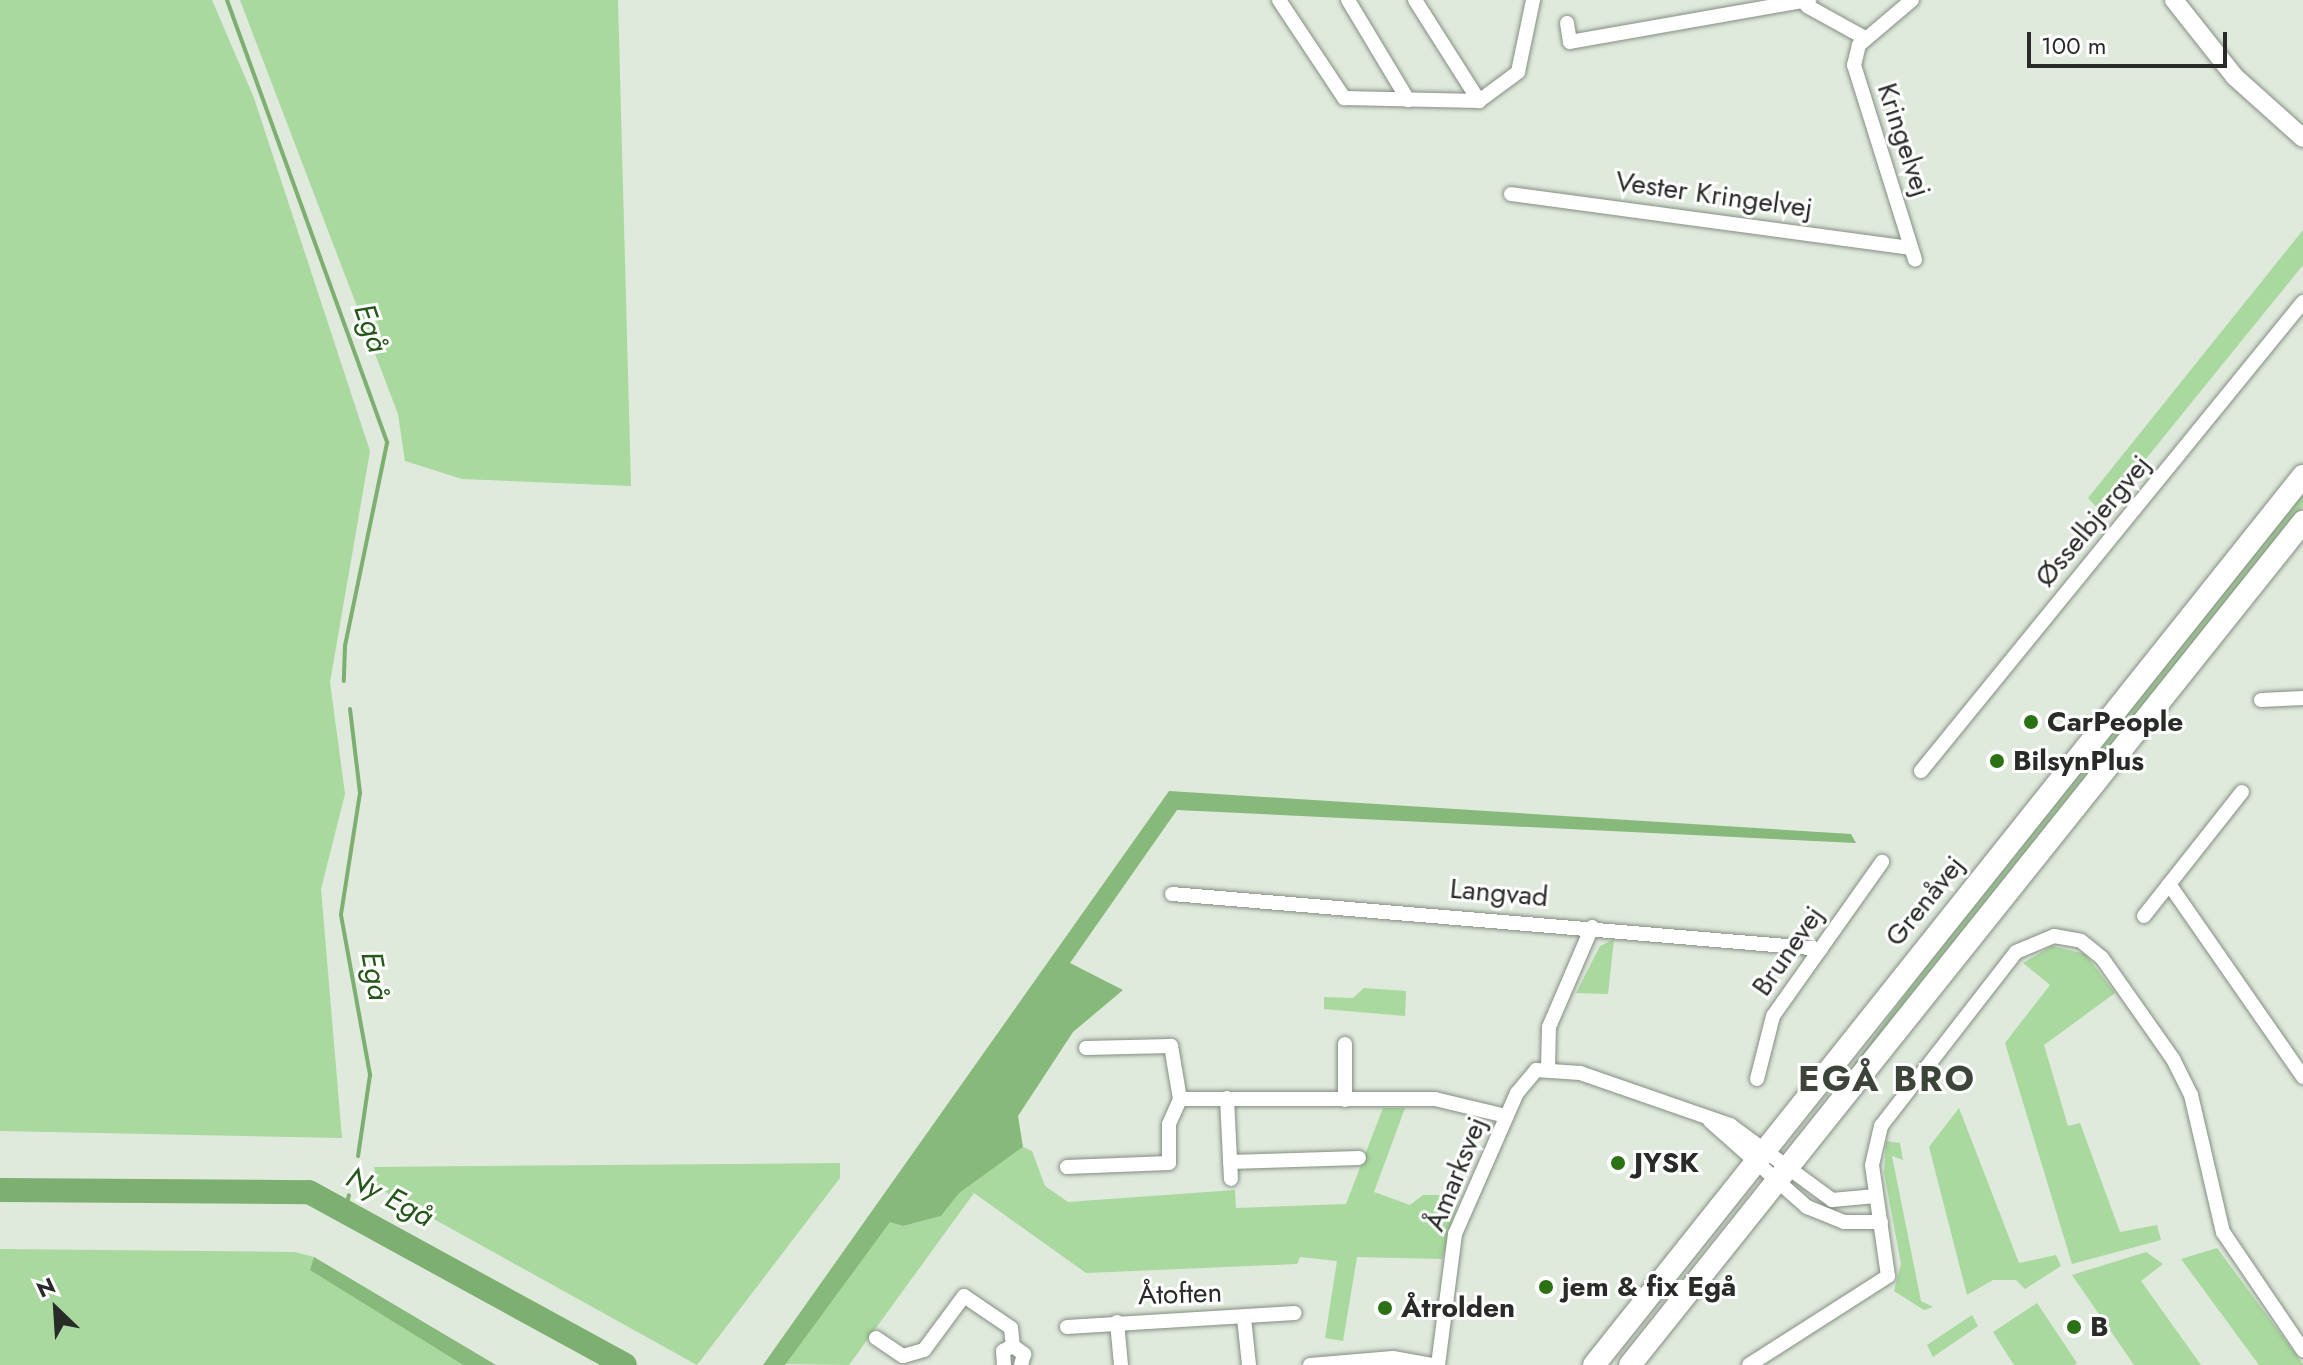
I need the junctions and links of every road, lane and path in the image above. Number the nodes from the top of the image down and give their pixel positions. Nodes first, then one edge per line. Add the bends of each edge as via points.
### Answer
1 (1279, 0) edge
2 (1348, 0) edge
3 (1415, 0) edge
4 (1533, 0) edge
5 (1912, 0) edge
6 (2174, 0) edge
7 (1808, 3) edge
8 (1567, 23) dead end
9 (1865, 38) junction
10 (1408, 100) junction
11 (1479, 101) junction
12 (2303, 138) edge
13 (1511, 194) dead end
14 (1913, 254) joint
15 (2303, 302) edge
16 (2303, 476) edge
17 (2303, 522) edge
18 (2303, 698) edge
19 (2261, 700) dead end
20 (1921, 771) dead end
21 (2242, 792) dead end
22 (1882, 862) dead end
23 (2169, 884) junction
24 (1172, 894) dead end
25 (2144, 916) dead end
26 (1592, 927) junction
27 (1821, 949) junction
28 (1345, 1044) dead end
29 (1086, 1048) dead end
30 (1548, 1068) junction
31 (2303, 1077) edge
32 (1757, 1079) dead end
33 (1227, 1098) junction
34 (1180, 1099) junction
35 (1345, 1100) junction
36 (1506, 1116) junction
37 (1760, 1156) junction
38 (1359, 1158) dead end
39 (1230, 1162) junction
40 (1067, 1167) dead end
41 (1782, 1174) junction
42 (1231, 1179) dead end
43 (1876, 1196) junction
44 (1881, 1222) junction
45 (1295, 1313) dead end
46 (1244, 1318) junction
47 (1117, 1322) junction
48 (1067, 1327) dead end
49 (876, 1338) dead end
50 (1013, 1346) junction
51 (2303, 1349) edge
52 (1004, 1365) edge
53 (1021, 1365) edge
54 (1121, 1365) edge
55 (1249, 1365) edge
56 (1310, 1365) edge
57 (1436, 1365) edge
58 (1594, 1365) edge
59 (1630, 1365) edge
60 (1749, 1365) edge

1 - 10 street via 1344,98
2 - 10 street
3 - 11 street
4 - 11 street via 1518,72
5 - 9 street
6 - 12 street via 2235,77
7 - 8 street via 1570,42
7 - 9 street
9 - 14 street, Kringelvej via 1855,55 1855,75
10 - 11 street
13 - 14 street, Vester Kringelvej
15 - 20 street, Øsselbjergvej
16 - 37 main road, Grenåvej
17 - 41 main road, Grenåvej
18 - 19 street
21 - 23 street
22 - 27 street, Brunevej
23 - 25 street
23 - 31 street
24 - 26 street, Langvad
26 - 27 street, Langvad
26 - 30 street via 1549,1027
27 - 32 street, Brunevej via 1765,1033
28 - 35 street
29 - 34 street via 1171,1046
30 - 36 street, Åmarksvej via 1527,1077
30 - 37 street via 1708,1118
33 - 34 street
33 - 35 street
33 - 39 street
34 - 40 street via 1169,1124 1169,1163
35 - 36 street via 1455,1100
36 - 57 street, Åmarksvej via 1455,1234
37 - 41 street
37 - 58 main road, Grenåvej
38 - 39 street
39 - 42 street
41 - 43 street via 1832,1200
41 - 44 street via 1823,1216
41 - 59 main road, Grenåvej
43 - 44 street
43 - 51 street via 1872,1165 1884,1120 2016,952 2054,936 2081,941 2102,958 2184,1079 2223,1232
44 - 60 street via 1890,1264 1880,1286
45 - 46 street, Åtoften
46 - 47 street, Åtoften
46 - 55 street, Åtoften
47 - 48 street, Åtoften
47 - 54 street, Åtoften
49 - 50 street via 903,1356 924,1350 964,1296 1011,1328
50 - 52 street via 1003,1351
50 - 53 street via 1024,1354
56 - 57 street via 1393,1358

